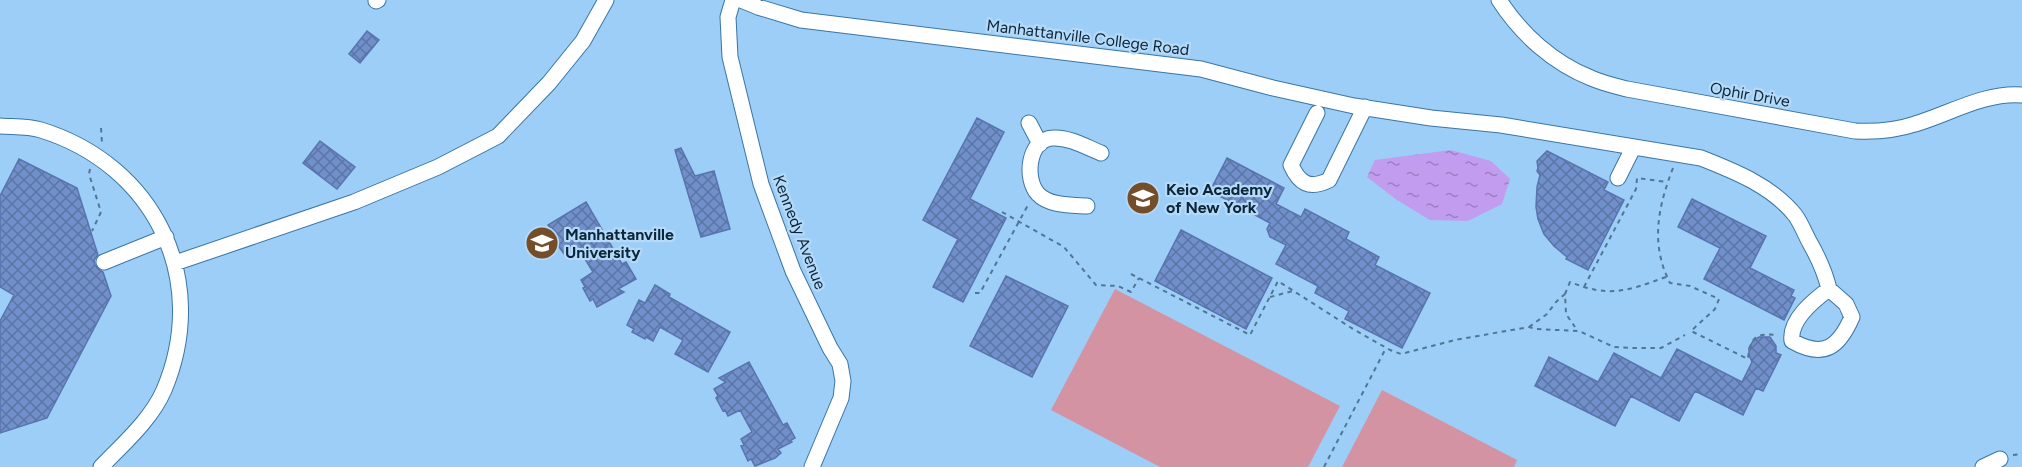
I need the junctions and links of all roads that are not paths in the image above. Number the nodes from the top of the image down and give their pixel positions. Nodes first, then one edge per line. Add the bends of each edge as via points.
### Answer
1 (606, 0) edge
2 (734, 0) edge
3 (741, 0) edge
4 (1499, 0) edge
5 (2022, 95) edge
6 (1365, 107) junction
7 (1317, 113) dead end
8 (1029, 123) dead end
9 (0, 126) edge
10 (1040, 144) junction
11 (1633, 148) junction
12 (1101, 153) dead end
13 (1618, 178) dead end
14 (1087, 206) dead end
15 (166, 237) junction
16 (104, 262) dead end
17 (175, 262) junction
18 (1829, 290) junction
19 (129, 438) junction
20 (2000, 459) dead end
21 (101, 467) edge
22 (114, 467) edge
23 (812, 467) edge
24 (1983, 467) edge

1 - 17 street via 576,50 498,136 438,167 354,202
2 - 23 street, Kennedy Avenue via 728,17 730,57 761,184 793,270 842,372 841,398
3 - 6 street, Manhattanville College Road via 801,20 1201,69
4 - 5 street, Ophir Drive via 1532,40 1559,61 1591,78 1627,89 1855,131 1883,132 1985,99
6 - 7 street via 1329,180 1308,185 1296,176 1291,165
6 - 11 street, Manhattanville College Road
8 - 10 street
9 - 15 street via 38,129 95,154 130,183
10 - 12 street via 1050,137 1063,138
10 - 14 street via 1033,152 1030,175 1036,191 1049,201
11 - 13 street
11 - 18 street, Manhattanville College Road via 1701,158 1769,191 1796,216 1825,271
15 - 16 street
15 - 17 street
17 - 19 street via 181,304 178,340 164,390
18 - 18 street via 1813,301 1796,324 1792,341 1806,349 1834,345 1852,317 1846,304
19 - 21 street
19 - 22 street
20 - 24 street

